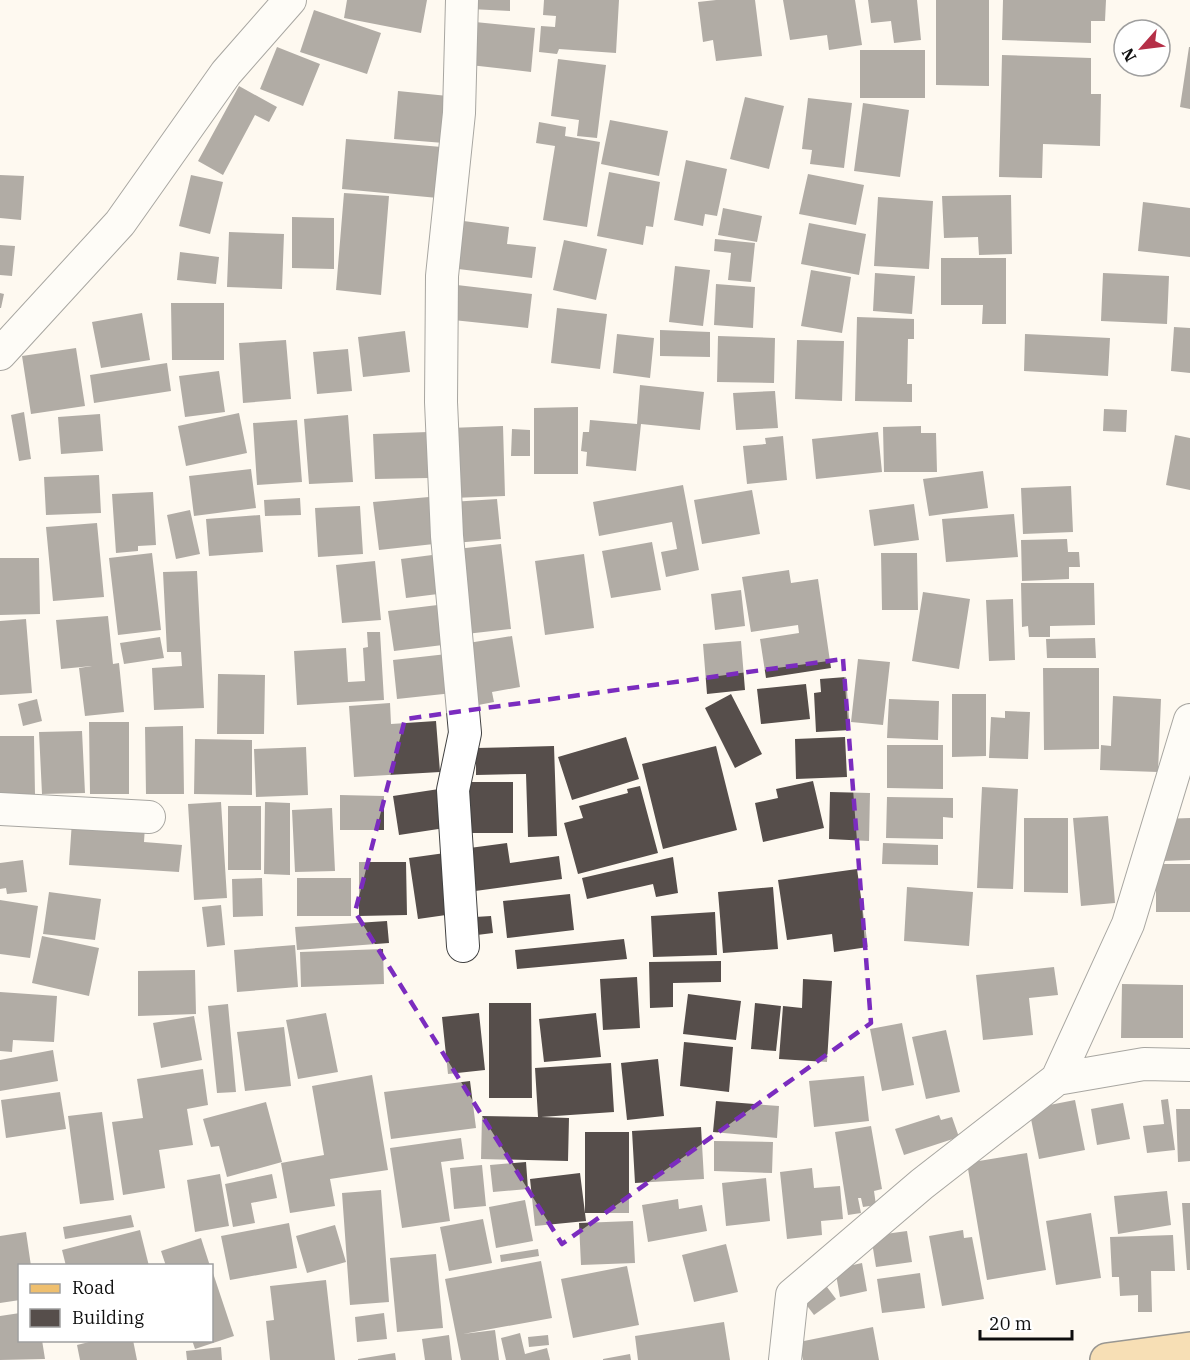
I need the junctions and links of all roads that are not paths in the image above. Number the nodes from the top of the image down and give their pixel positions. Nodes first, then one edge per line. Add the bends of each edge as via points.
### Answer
1 (290, 0) edge
2 (462, 0) edge
3 (0, 354) edge
4 (1190, 720) edge
5 (0, 809) edge
6 (149, 817) dead end
7 (463, 946) dead end
8 (1190, 1065) edge
9 (1057, 1079) junction
10 (1190, 1349) edge
11 (785, 1360) edge
12 (1107, 1360) edge

1 - 3 street via 226,73 120,223
2 - 7 street via 459,113 442,276 441,402 447,536 465,733 453,790
4 - 9 street via 1128,924
5 - 6 street
8 - 9 street via 1144,1064
9 - 11 street via 922,1184 792,1295
10 - 12 main road

